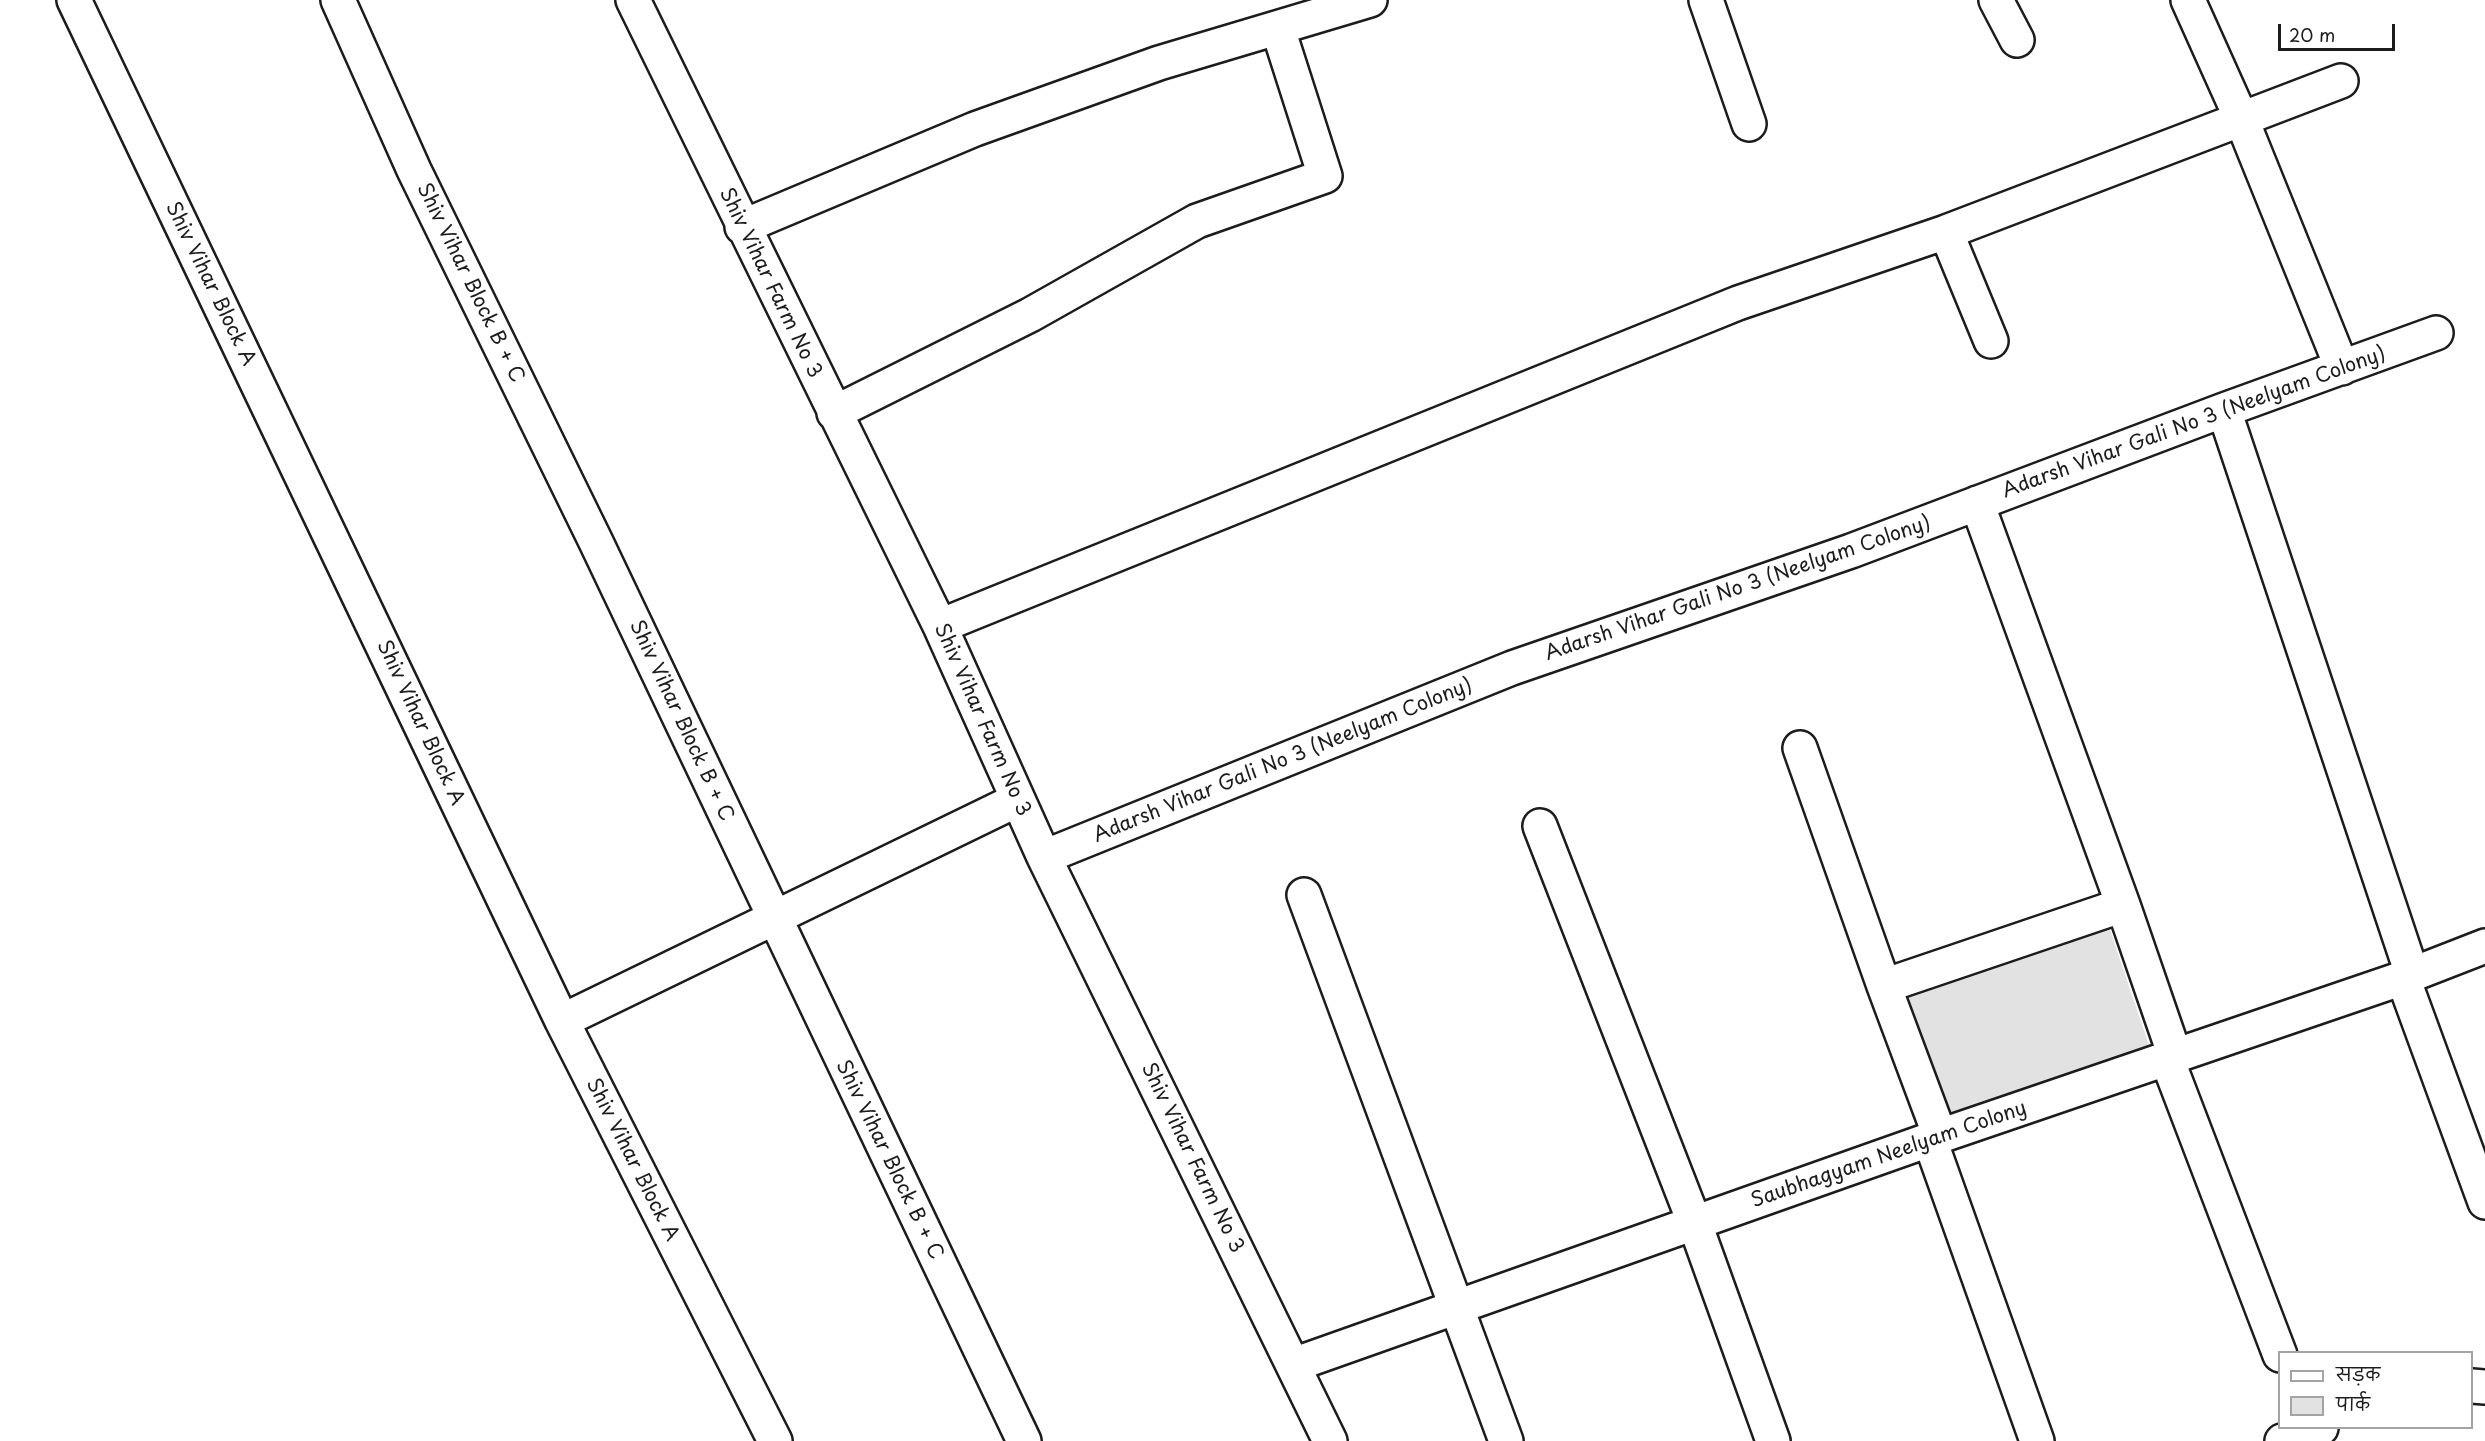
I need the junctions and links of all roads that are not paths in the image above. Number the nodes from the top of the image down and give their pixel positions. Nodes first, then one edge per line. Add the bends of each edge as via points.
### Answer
1 (74, 0) edge
2 (338, 0) edge
3 (1371, 0) edge
4 (1706, 0) edge
5 (1996, 0) edge
6 (2188, 0) edge
7 (635, 1) edge
8 (1278, 29) junction
9 (2017, 40) dead end
10 (2341, 81) dead end
11 (2241, 118) junction
12 (1749, 124) dead end
13 (742, 227) junction
14 (1946, 232) junction
15 (2436, 333) dead end
16 (1990, 341) dead end
17 (2342, 368) junction
18 (2224, 410) junction
19 (834, 413) junction
20 (1977, 503) junction
21 (940, 626) junction
22 (1800, 748) dead end
23 (1017, 800) junction
24 (1540, 826) dead end
25 (1044, 858) junction
26 (1304, 895) dead end
27 (2124, 905) junction
28 (775, 920) junction
29 (2485, 946) edge
30 (2408, 976) junction
31 (1884, 986) junction
32 (562, 1021) junction
33 (2171, 1058) junction
34 (1935, 1138) junction
35 (2485, 1202) edge
36 (1695, 1224) junction
37 (1456, 1307) junction
38 (2279, 1351) edge
39 (1293, 1365) junction
40 (775, 1441) edge
41 (1024, 1441) edge
42 (1330, 1441) edge
43 (1506, 1441) edge
44 (1773, 1441) edge
45 (2037, 1441) edge

1 - 32 street, Shiv Vihar Block A
2 - 28 street, Shiv Vihar Block B + C via 414,170
3 - 8 street
4 - 12 street
5 - 9 street
6 - 11 street
7 - 13 street, Shiv Vihar Farm No 3
8 - 13 street via 1159,63 975,129
8 - 19 street via 1325,176 1197,221 1030,315
10 - 11 street
11 - 14 street
11 - 17 street
13 - 19 street, Shiv Vihar Farm No 3
14 - 16 street
14 - 21 street via 1738,303
15 - 17 street, Adarsh Vihar Gali No 3 (Neelyam Colony)
17 - 18 street, Adarsh Vihar Gali No 3 (Neelyam Colony)
18 - 20 street, Adarsh Vihar Gali No 3 (Neelyam Colony)
18 - 30 street
19 - 21 street, Shiv Vihar Farm No 3
20 - 25 street, Adarsh Vihar Gali No 3 (Neelyam Colony) via 1851,551 1512,668
20 - 27 street
21 - 23 street, Shiv Vihar Farm No 3
22 - 31 street
23 - 25 street, Shiv Vihar Farm No 3
23 - 28 street
24 - 36 street
25 - 39 street, Shiv Vihar Farm No 3
26 - 37 street
27 - 31 street
27 - 33 street
28 - 32 street
28 - 41 street, Shiv Vihar Block B + C
29 - 30 street, Saubhagyam Neelyam Colony
30 - 33 street, Saubhagyam Neelyam Colony
30 - 35 street
31 - 34 street
32 - 40 street, Shiv Vihar Block A
33 - 34 street, Saubhagyam Neelyam Colony
33 - 38 street
34 - 36 street, Saubhagyam Neelyam Colony
34 - 45 street
36 - 37 street, Saubhagyam Neelyam Colony
36 - 44 street
37 - 39 street, Saubhagyam Neelyam Colony
37 - 43 street
39 - 42 street, Shiv Vihar Farm No 3

